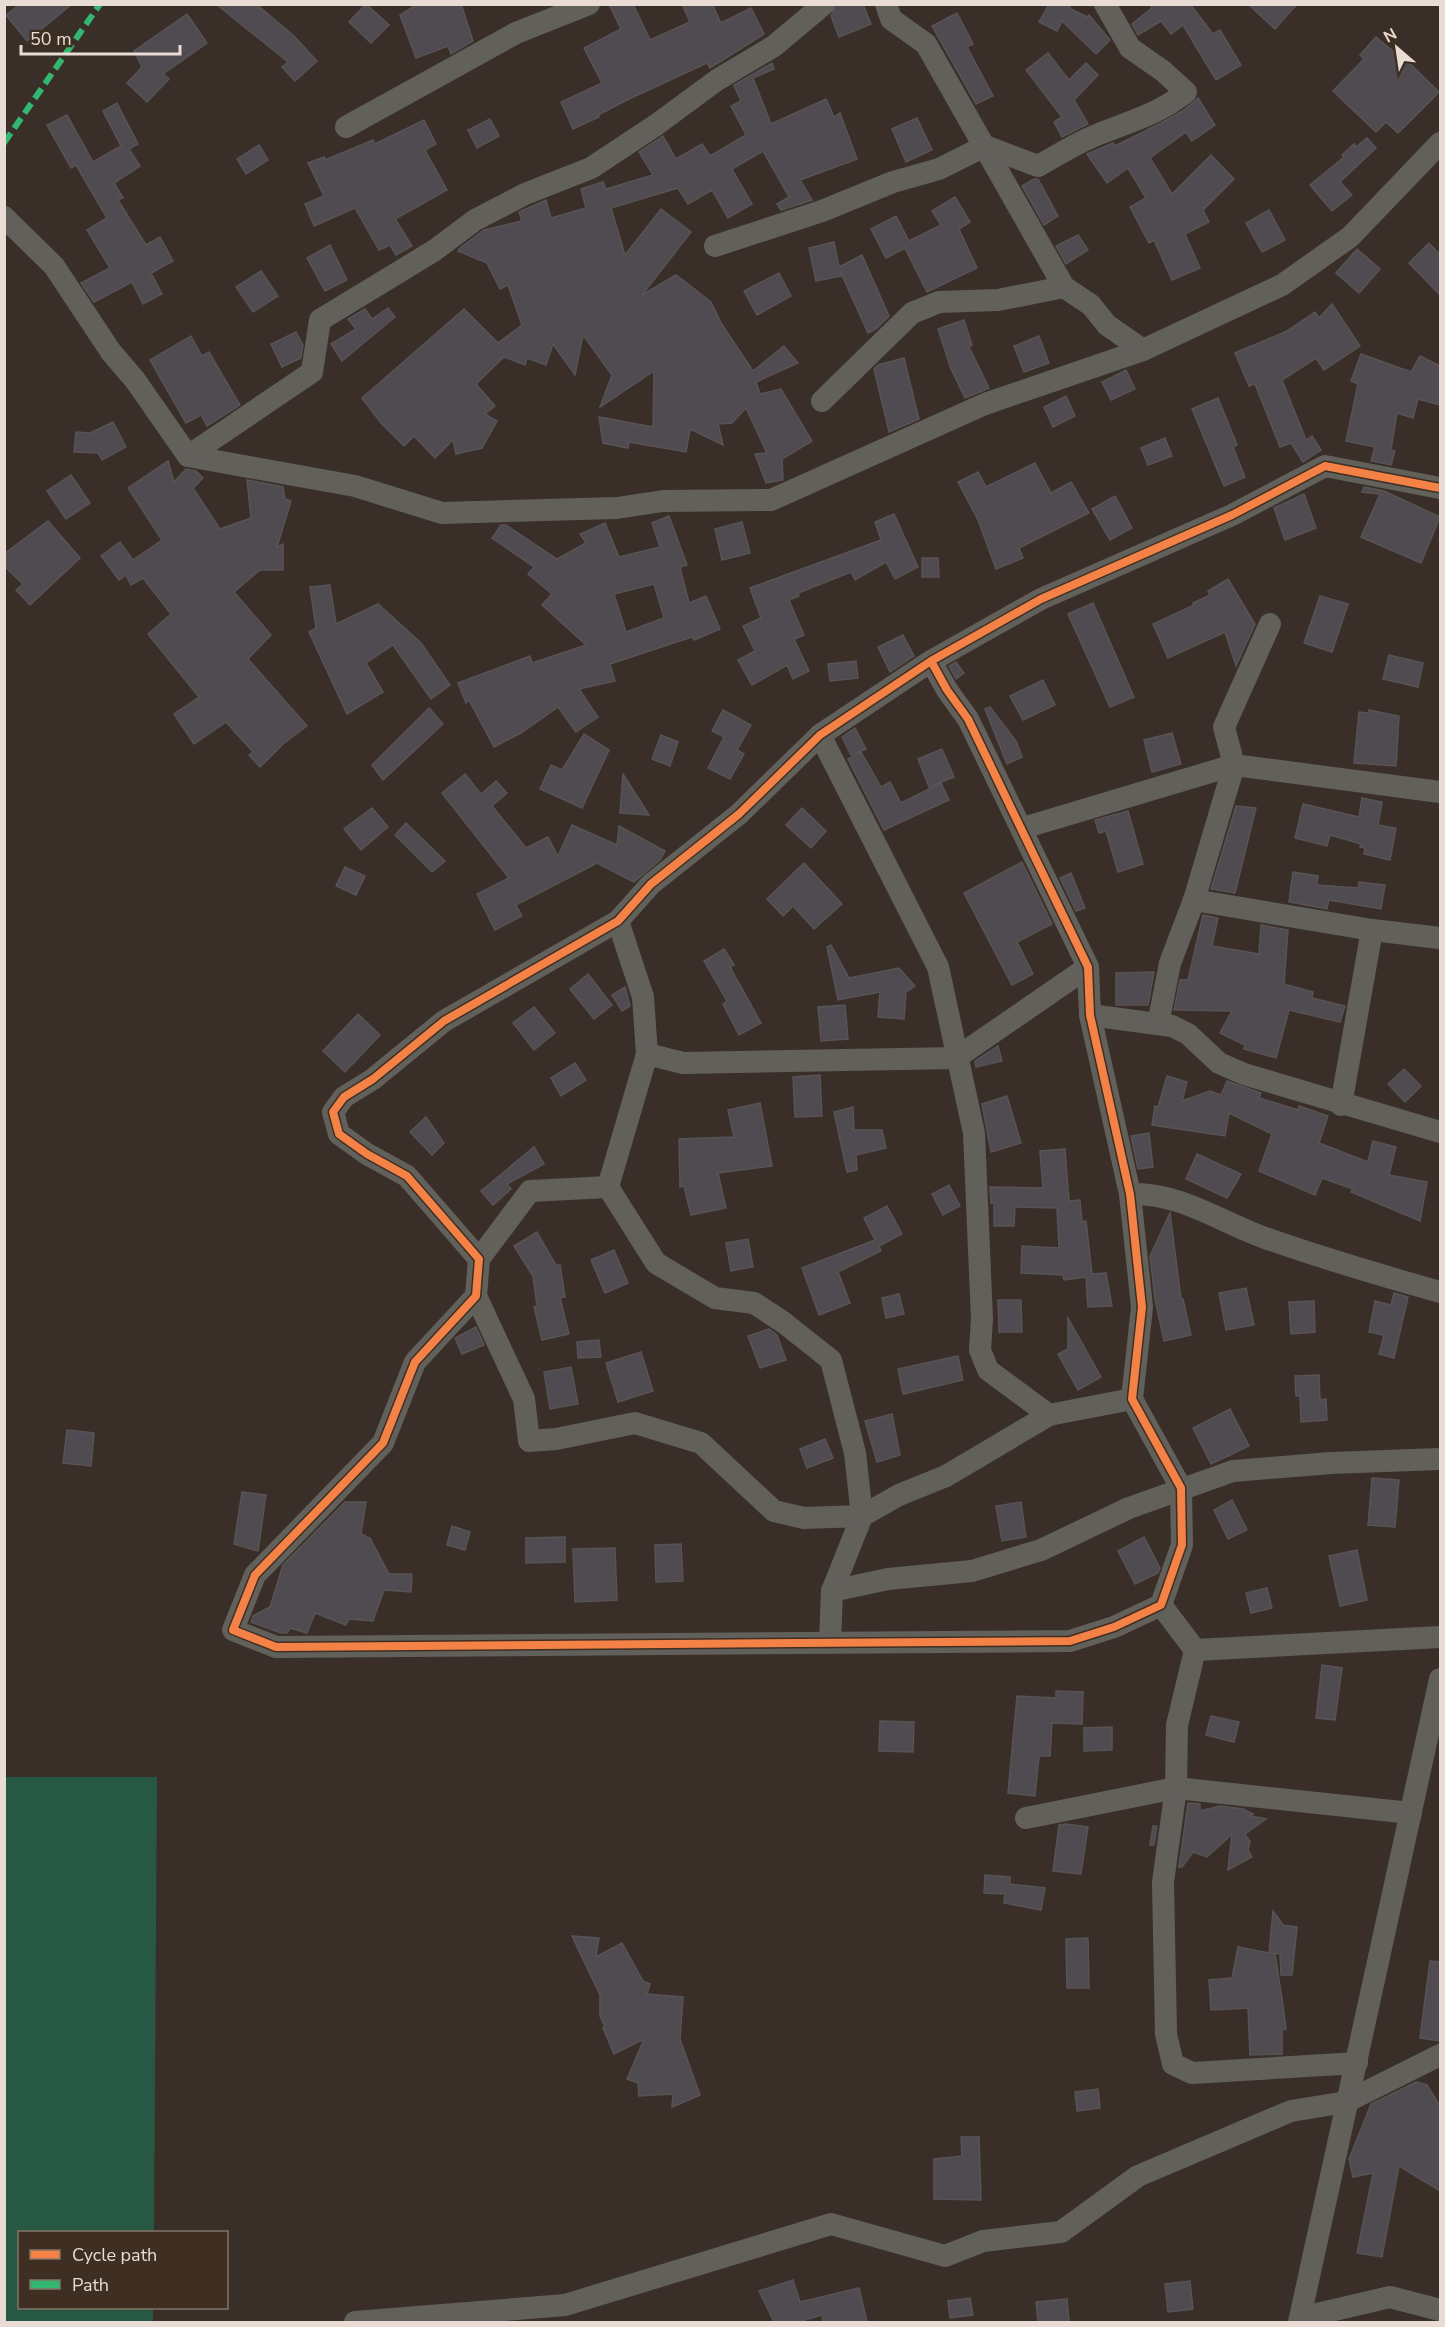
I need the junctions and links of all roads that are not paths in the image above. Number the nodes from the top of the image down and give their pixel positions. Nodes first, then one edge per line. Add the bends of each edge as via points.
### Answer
1 (589, 4) edge
2 (824, 4) edge
3 (886, 4) edge
4 (1106, 4) edge
5 (346, 127) dead end
6 (1440, 143) edge
7 (985, 146) junction
8 (4, 217) edge
9 (715, 246) dead end
10 (1064, 287) junction
11 (1143, 350) junction
12 (822, 401) dead end
13 (188, 456) junction
14 (1440, 488) edge
15 (1270, 624) dead end
16 (931, 661) junction
17 (820, 735) junction
18 (1234, 765) junction
19 (1440, 792) edge
20 (1023, 828) junction
21 (1194, 900) junction
22 (618, 921) junction
23 (1372, 930) junction
24 (1440, 938) edge
25 (1089, 967) junction
26 (1090, 1015) junction
27 (1158, 1024) junction
28 (647, 1054) junction
29 (956, 1058) junction
30 (1341, 1105) junction
31 (1440, 1132) edge
32 (608, 1187) junction
33 (1130, 1194) junction
34 (479, 1259) junction
35 (1440, 1292) edge
36 (476, 1296) junction
37 (1132, 1400) junction
38 (1049, 1415) junction
39 (1440, 1459) edge
40 (1181, 1488) junction
41 (862, 1516) junction
42 (832, 1591) junction
43 (1161, 1605) junction
44 (1440, 1637) edge
45 (830, 1642) junction
46 (1195, 1650) junction
47 (1440, 1679) edge
48 (1176, 1788) junction
49 (1411, 1812) junction
50 (1026, 1818) dead end
51 (1440, 2055) edge
52 (1357, 2063) junction
53 (1346, 2102) junction
54 (1440, 2310) edge
55 (1300, 2320) edge
56 (355, 2322) edge

1 - 5 street via 516,33
2 - 13 street via 774,46 717,80 591,168 475,220 435,250 320,320 312,372
3 - 7 street via 891,19 926,44
4 - 7 street via 1130,48 1186,92 1167,107 1098,134 1038,166
6 - 11 street via 1350,237 1282,285
7 - 9 street via 939,169
7 - 10 street
8 - 13 street via 54,267
10 - 11 street
10 - 12 street via 998,300 939,302 912,313
11 - 13 street via 985,404 771,500 663,501 617,508 442,513 355,486
14 - 16 street via 1325,466 1232,515 1041,599
15 - 18 street via 1224,727
16 - 17 street
16 - 20 street via 968,719
17 - 22 street via 739,814 651,884
17 - 29 street via 938,967
18 - 19 street
18 - 20 street
18 - 21 street
20 - 25 street
21 - 23 street
21 - 27 street via 1170,963
22 - 28 street via 643,997
22 - 34 street via 444,1021 373,1079 344,1097 333,1112 339,1134 407,1176
23 - 24 street
23 - 30 street
25 - 26 street
25 - 29 street
26 - 27 street
26 - 33 street
27 - 30 street via 1188,1034 1219,1063
28 - 29 street via 683,1063
28 - 32 street
29 - 38 street via 974,1133 980,1350 988,1370
30 - 31 street
32 - 34 street via 530,1191
32 - 41 street via 656,1263 715,1298 754,1304 831,1359 855,1453
33 - 35 street via 1171,1197 1266,1238
33 - 37 street via 1142,1307
34 - 36 street
36 - 41 street via 524,1399 529,1441 635,1423 700,1443 774,1511 804,1518
36 - 45 street via 415,1362 383,1443 255,1575 233,1630 276,1647
37 - 38 street
37 - 40 street
38 - 41 street via 946,1476 899,1495
39 - 40 street via 1331,1462 1233,1471
40 - 42 street via 1041,1550 972,1571 888,1579
40 - 43 street via 1182,1545
41 - 42 street
42 - 45 street
43 - 45 street via 1114,1627 1070,1641
43 - 46 street
44 - 46 street
46 - 48 street via 1177,1725
47 - 49 street
48 - 49 street
48 - 50 street
48 - 52 street via 1163,1882 1166,2034 1173,2064 1192,2073
49 - 52 street
51 - 53 street
52 - 53 street
53 - 55 street
53 - 56 street via 1292,2111 1138,2176 1061,2232 983,2241 945,2256 831,2224 565,2305
54 - 55 street via 1390,2297

